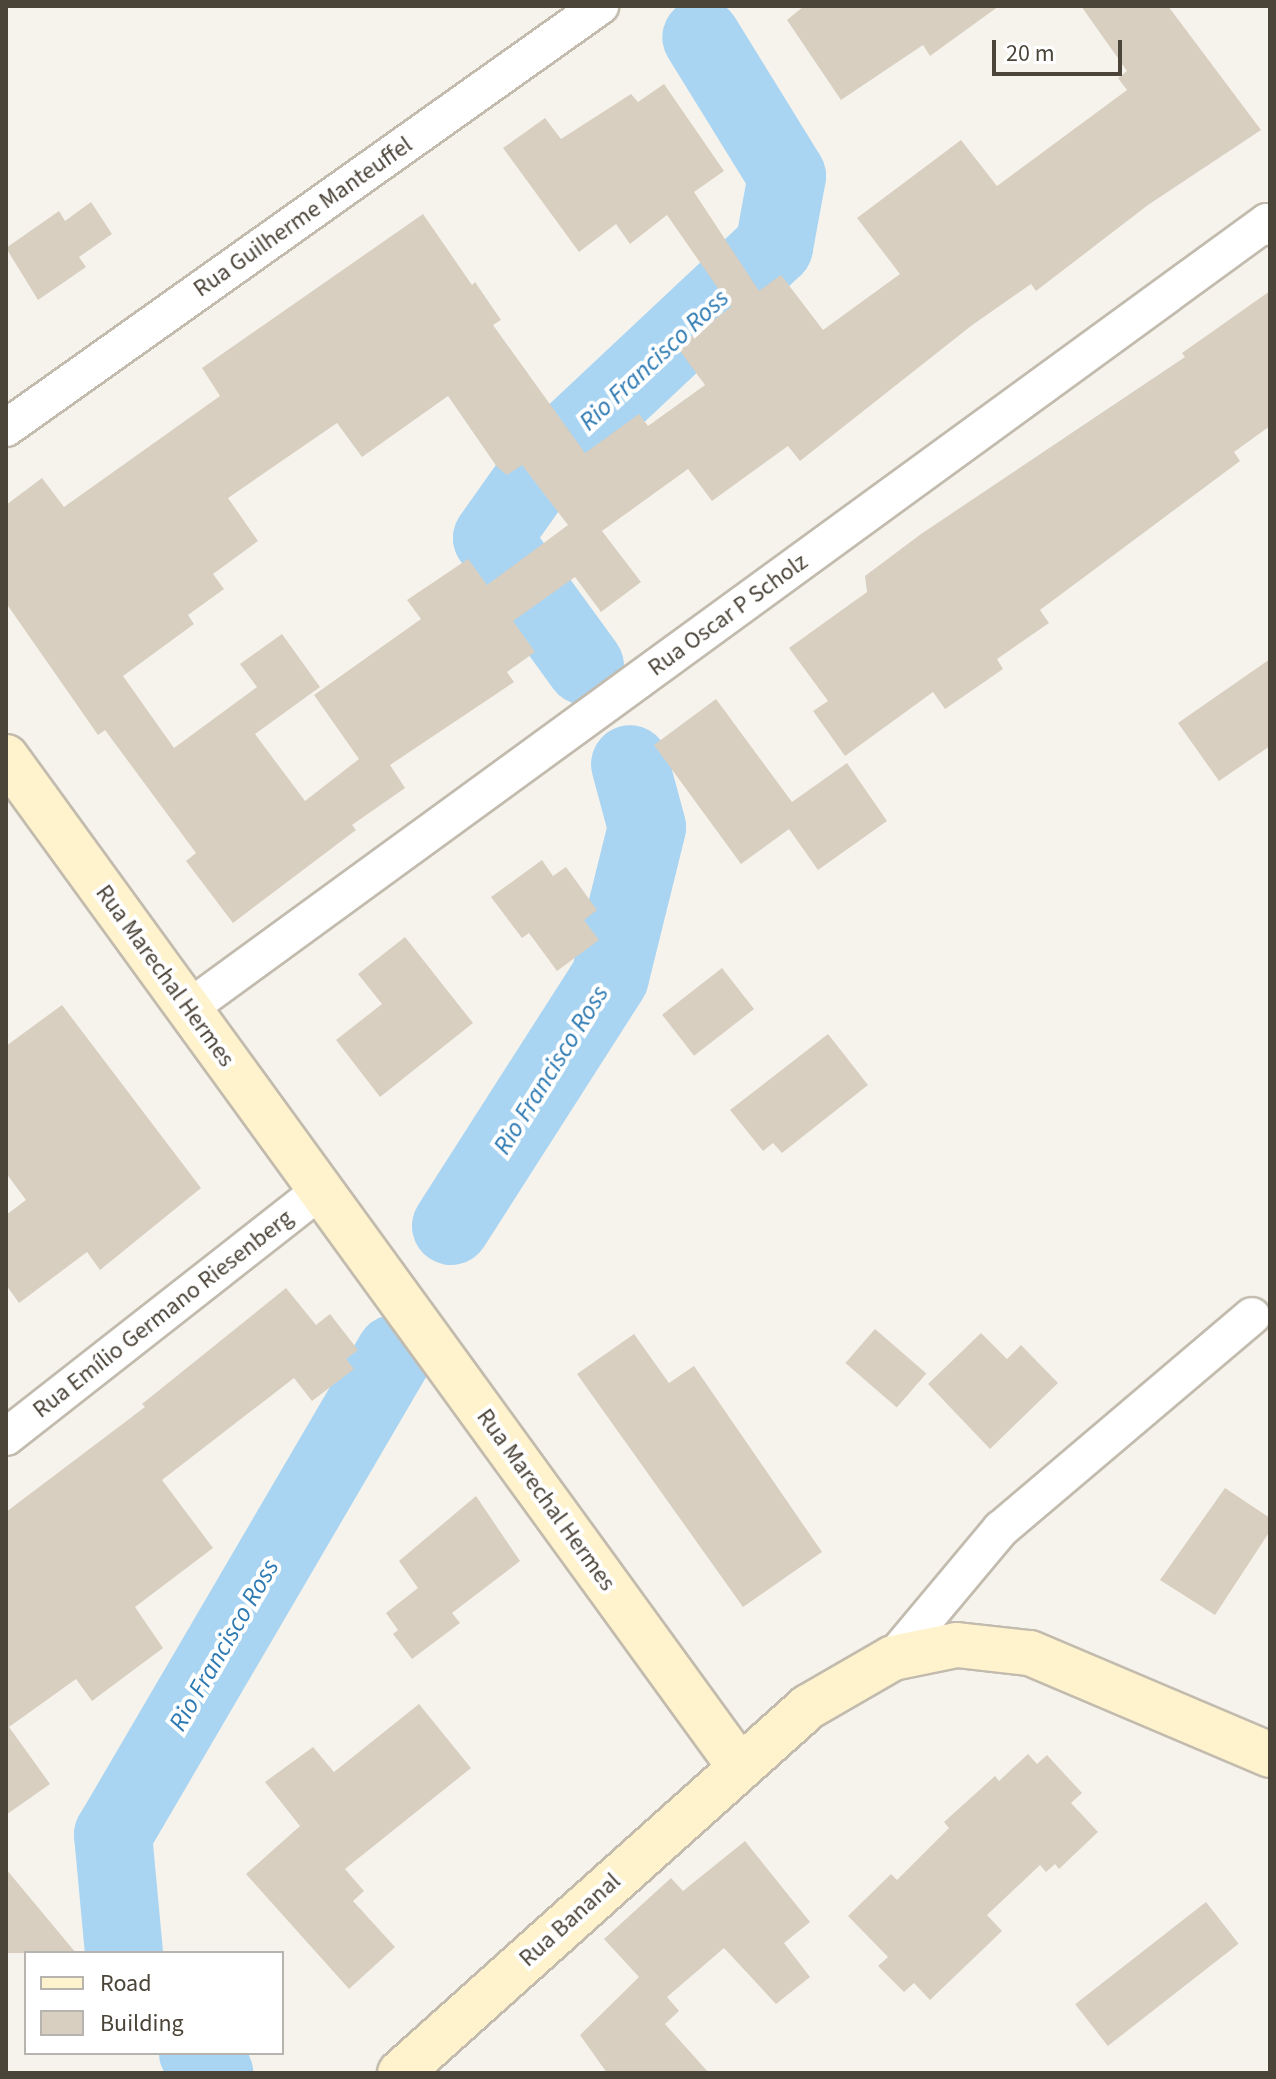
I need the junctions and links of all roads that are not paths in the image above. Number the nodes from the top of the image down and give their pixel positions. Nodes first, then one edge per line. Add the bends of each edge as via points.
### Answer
1 (600, 6) edge
2 (1268, 225) edge
3 (6, 428) edge
4 (6, 757) edge
5 (189, 1008) junction
6 (321, 1190) junction
7 (1252, 1316) dead end
8 (6, 1437) edge
9 (893, 1658) junction
10 (1270, 1755) edge
11 (739, 1766) junction
12 (400, 2073) edge

1 - 3 street, Rua Guilherme Manteuffel
2 - 5 street, Rua Oscar P Scholz
4 - 5 street, Rua Marechal Hermes
5 - 6 street, Rua Marechal Hermes
6 - 8 street, Rua Emílio Germano Riesenberg
6 - 11 street, Rua Marechal Hermes
7 - 9 street via 1001,1529
9 - 10 street via 957,1645 1030,1653
9 - 11 street via 808,1707
11 - 12 street, Rua Bananal

